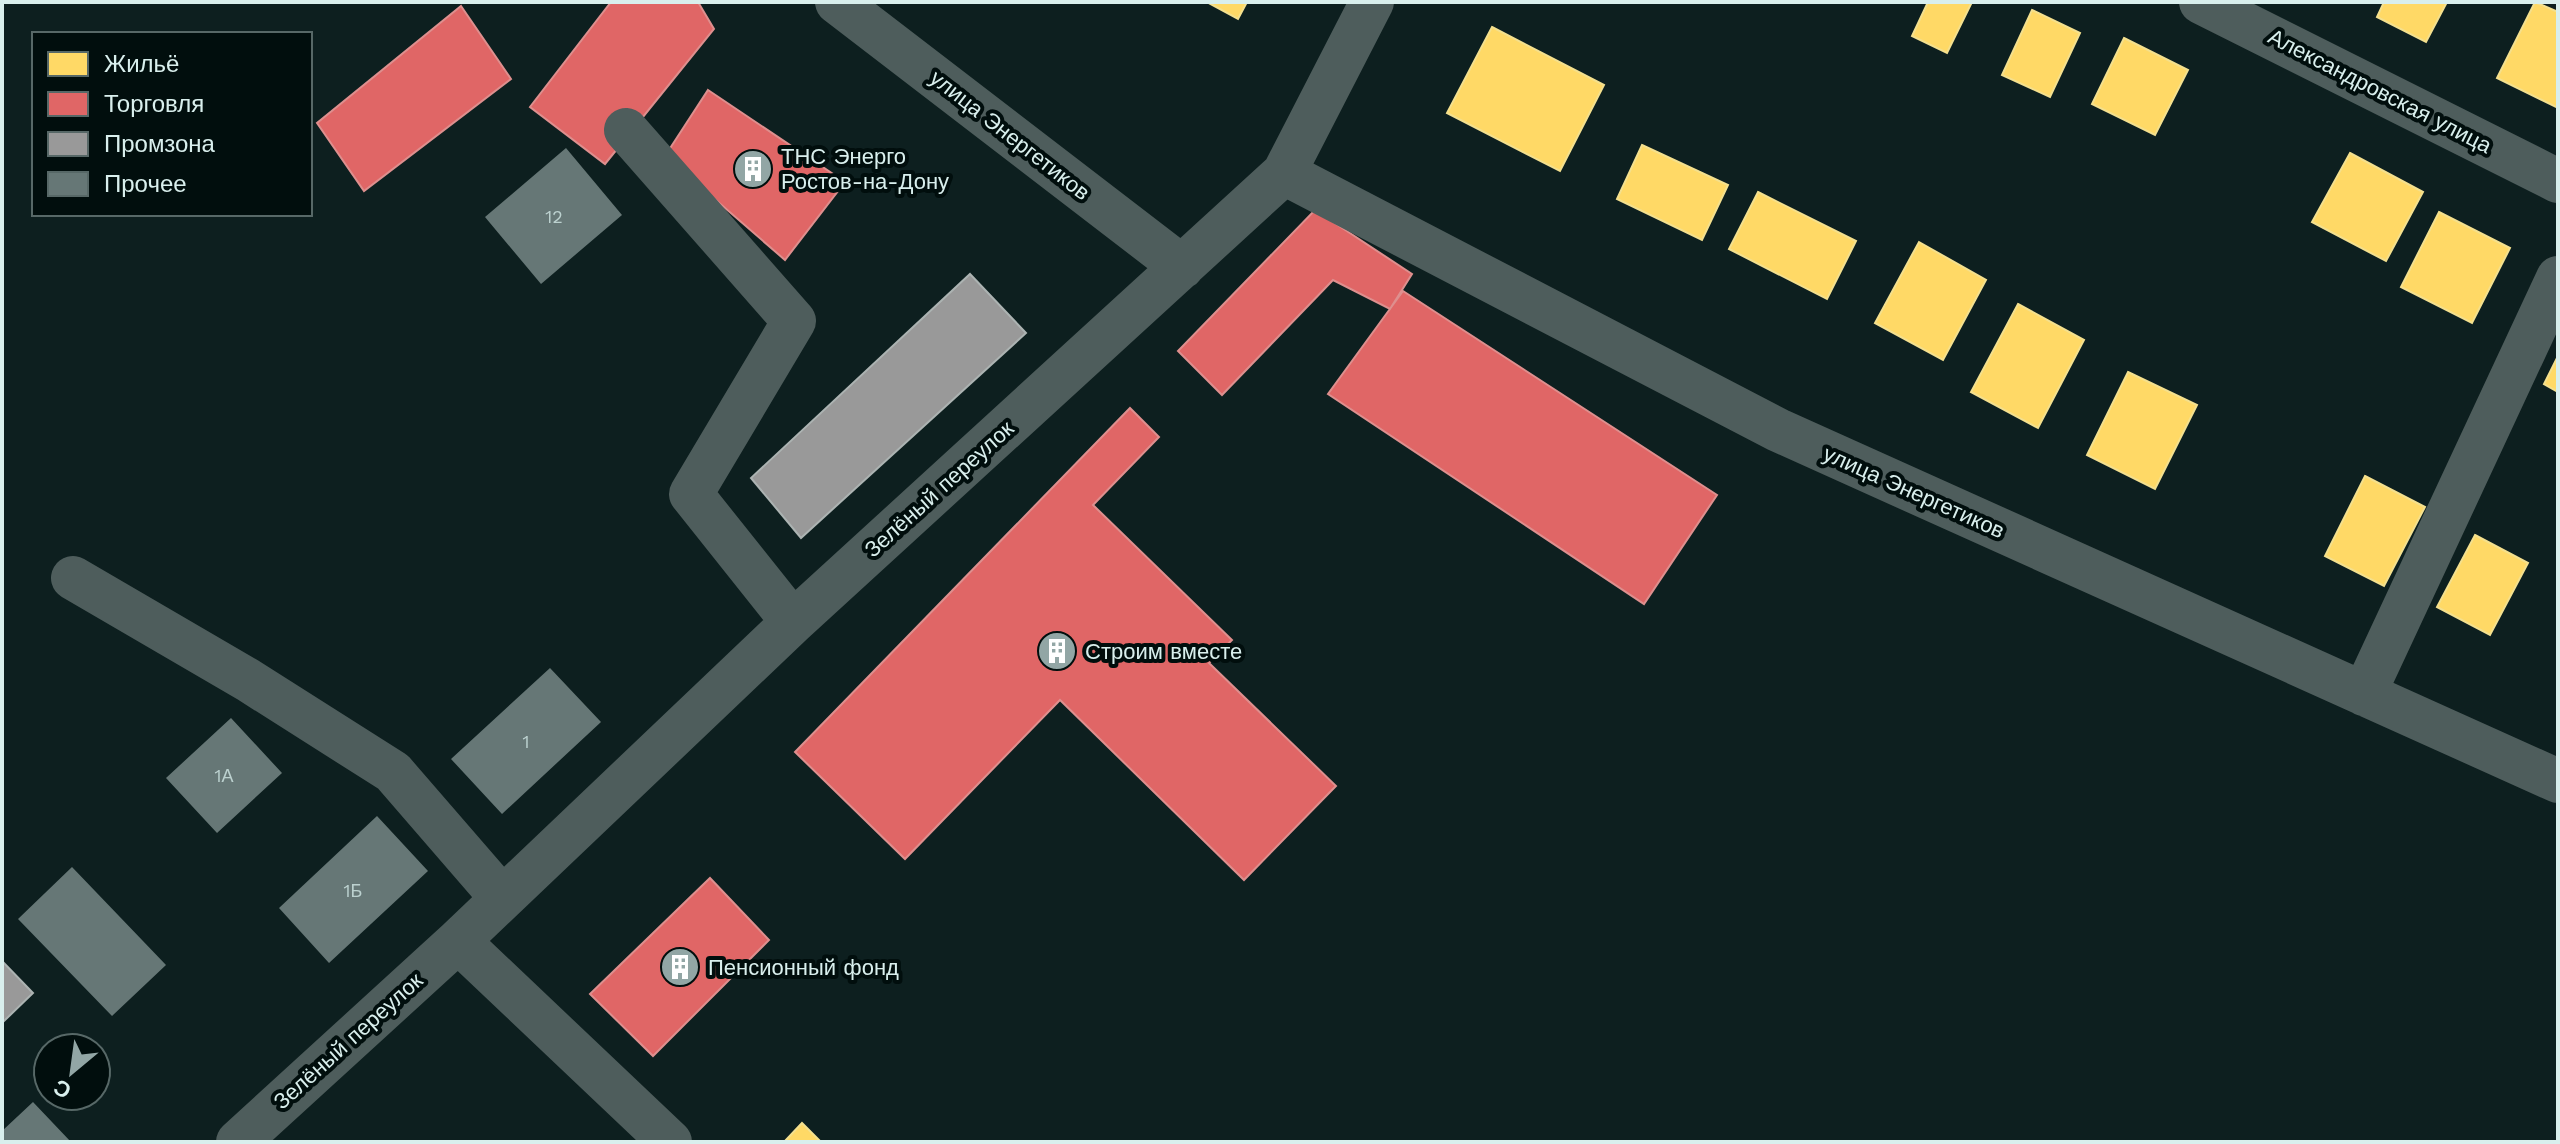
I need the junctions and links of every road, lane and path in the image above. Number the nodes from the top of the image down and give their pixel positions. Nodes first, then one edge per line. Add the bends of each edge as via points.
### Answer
1 (837, 2) edge
2 (1372, 2) edge
3 (2201, 2) edge
4 (626, 130) dead end
5 (1284, 173) junction
6 (2558, 181) edge
7 (1182, 267) junction
8 (2558, 278) edge
9 (73, 578) dead end
10 (793, 622) junction
11 (2364, 694) junction
12 (2558, 781) edge
13 (502, 898) junction
14 (458, 941) junction
15 (238, 1142) edge
16 (670, 1142) edge

1 - 7 street, улица Энергетиков
2 - 5 street, Зелёный переулок
3 - 6 street, Александровская улица
4 - 10 street via 794,321 691,494
5 - 7 street, Зелёный переулок
5 - 11 street, улица Энергетиков via 1778,430
7 - 10 street, Зелёный переулок
8 - 11 street
9 - 13 street via 393,772
10 - 13 street, Зелёный переулок
11 - 12 street, улица Энергетиков
13 - 14 street, Зелёный переулок
14 - 15 street, Зелёный переулок
14 - 16 street

